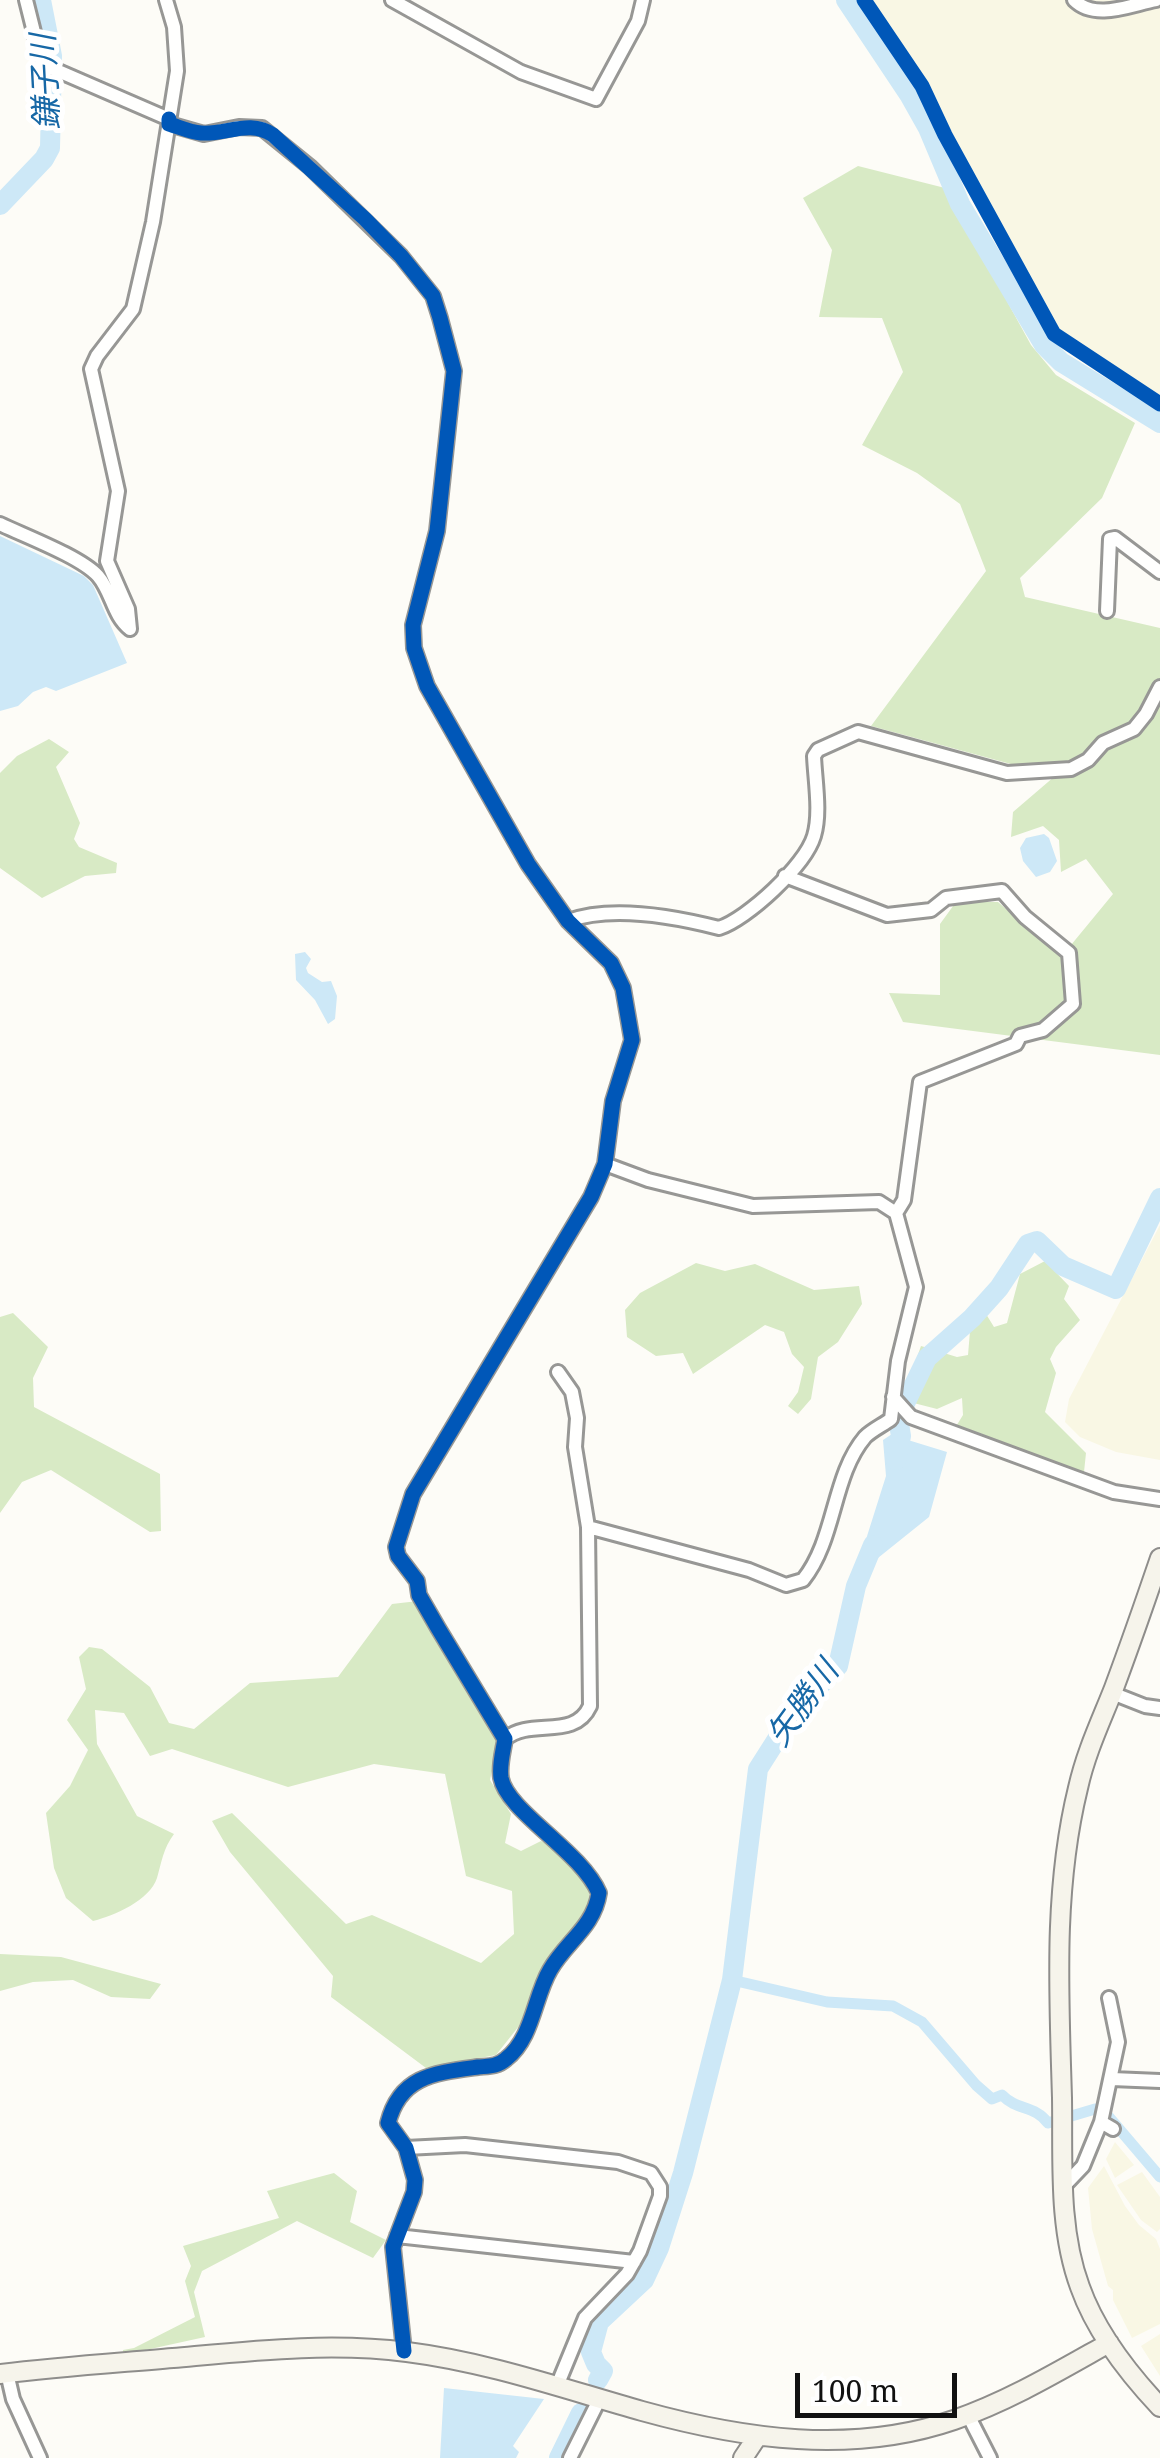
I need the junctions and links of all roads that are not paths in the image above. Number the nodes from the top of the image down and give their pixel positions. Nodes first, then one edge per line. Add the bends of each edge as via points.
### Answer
1 (26, 0) edge
2 (166, 0) edge
3 (392, 0) edge
4 (643, 0) edge
5 (1074, 0) edge
6 (1146, 1) edge
7 (169, 122) junction
8 (0, 524) edge
9 (1160, 572) edge
10 (1107, 611) dead end
11 (1160, 687) edge
12 (785, 876) junction
13 (568, 920) junction
14 (605, 1164) junction
15 (896, 1213) junction
16 (558, 1372) dead end
17 (892, 1397) junction
18 (1160, 1499) edge
19 (588, 1528) junction
20 (1160, 1558) edge
21 (1112, 1693) junction
22 (1160, 1708) edge
23 (505, 1738) junction
24 (1109, 1998) dead end
25 (1112, 2079) junction
26 (1160, 2080) edge
27 (406, 2148) junction
28 (1063, 2187) junction
29 (396, 2236) junction
30 (634, 2262) junction
31 (1109, 2342) junction
32 (404, 2351) junction
33 (4, 2374) edge
34 (557, 2386) junction
35 (600, 2398) junction
36 (1160, 2407) edge
37 (968, 2415) junction
38 (757, 2437) junction
39 (40, 2458) edge
40 (570, 2458) edge
41 (743, 2458) edge
42 (990, 2458) edge

1 - 7 street via 42,64
2 - 7 street via 177,46
3 - 4 street via 521,72 596,100
5 - 6 street via 1096,12
7 - 8 street via 133,310 91,369 118,491 106,561 130,629 94,572
7 - 13 street via 204,134 262,128 365,218 433,296 454,371 437,530 416,608 414,648 444,720
9 - 10 street via 1110,539
11 - 12 street via 1134,729 1071,769 1007,772 858,732 818,750 814,836
12 - 13 street via 746,916 718,928 626,914
12 - 15 street via 887,916 931,910 946,898 1002,891 1069,953 1074,993 1067,1010 1016,1044 920,1082 904,1200
13 - 14 street via 611,963 628,1012 632,1040
14 - 15 street via 753,1206 879,1202
14 - 23 street via 582,1214 413,1494 396,1547
15 - 17 street via 916,1287
16 - 19 street via 572,1392 577,1418
17 - 18 street via 911,1417 1114,1492
17 - 19 street via 890,1419 866,1436 852,1459 809,1573 796,1584
19 - 23 street via 590,1706 569,1726 532,1726
20 - 21 street
21 - 22 street
21 - 28 street via 1078,1784 1063,1863
23 - 27 street via 504,1788 594,1881 597,1902 548,1974 512,2054 495,2066 419,2080 393,2103 388,2123
24 - 25 street via 1118,2042
25 - 26 street
25 - 28 street via 1107,2126
27 - 29 street via 414,2192
27 - 30 street via 465,2146 651,2173 660,2196
28 - 31 street via 1079,2286
29 - 30 street
29 - 32 street
30 - 34 street via 585,2318
31 - 36 street
31 - 37 street
32 - 33 street via 284,2349
32 - 34 street
33 - 39 street
34 - 35 street
35 - 38 street
35 - 40 street
37 - 38 street via 873,2438
37 - 42 street
38 - 41 street

